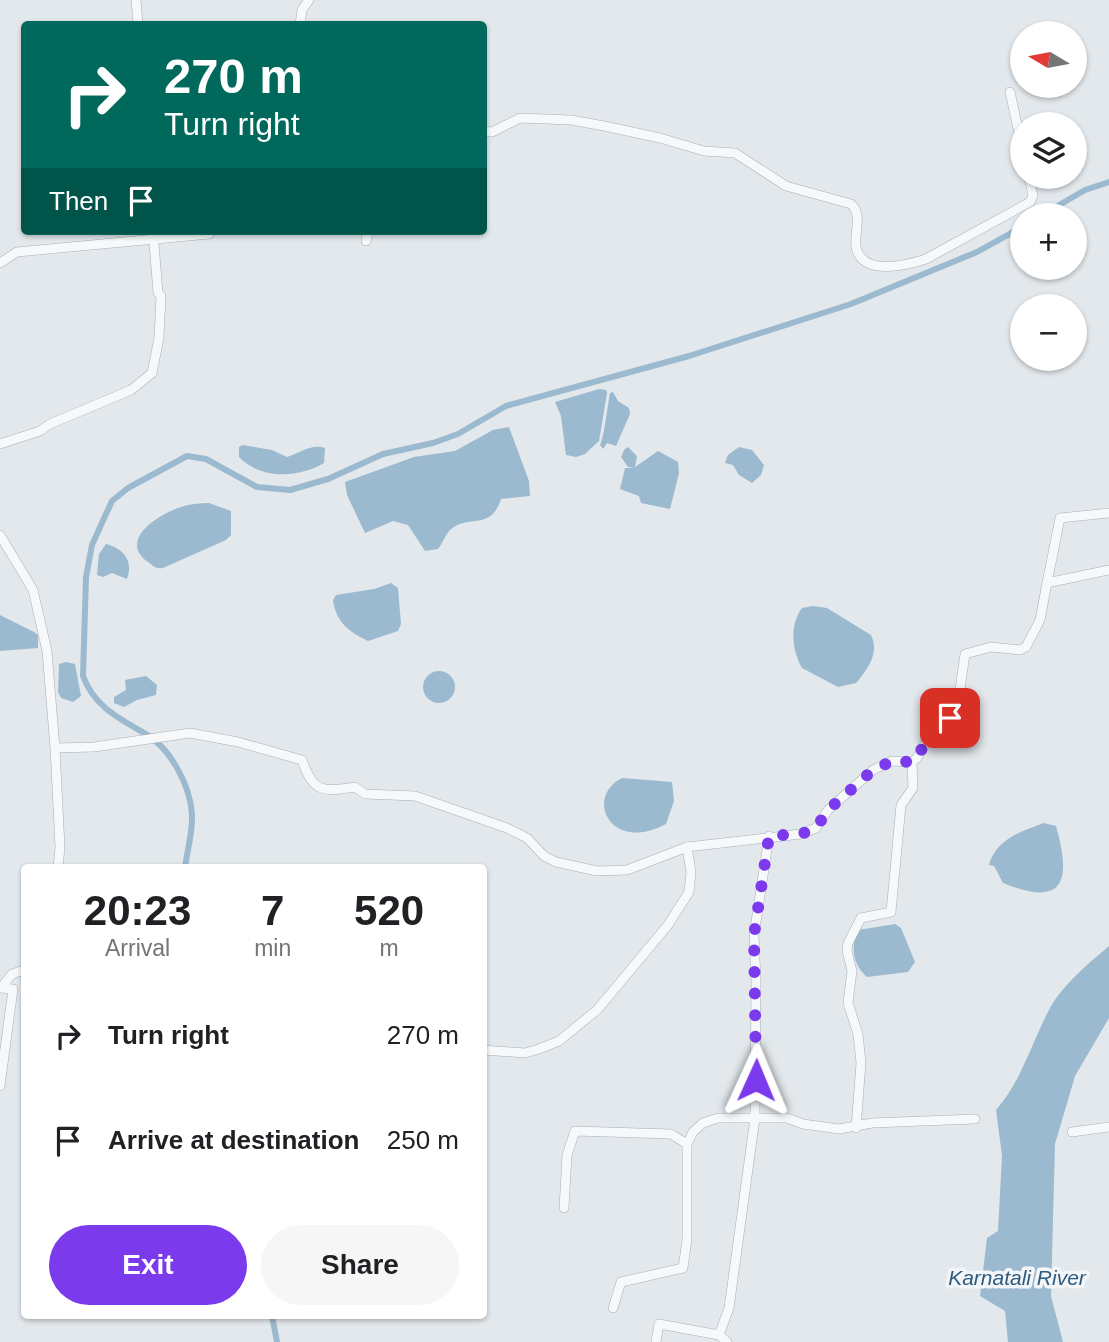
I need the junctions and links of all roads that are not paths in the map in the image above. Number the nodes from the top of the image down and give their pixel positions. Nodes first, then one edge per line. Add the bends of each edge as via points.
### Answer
1 (136, 0) edge
2 (309, 0) edge
3 (138, 21) edge
4 (300, 21) edge
5 (487, 131) edge
6 (1031, 189) edge
7 (181, 235) edge
8 (367, 235) edge
9 (153, 236) edge
10 (366, 241) dead end
11 (0, 263) edge
12 (0, 444) edge
13 (1109, 513) edge
14 (0, 535) edge
15 (1109, 569) edge
16 (1047, 583) junction
17 (55, 748) junction
18 (912, 762) junction
19 (769, 836) junction
20 (687, 847) junction
21 (58, 864) edge
22 (21, 971) edge
23 (1, 988) edge
24 (487, 1049) edge
25 (0, 1086) edge
26 (755, 1118) junction
27 (975, 1119) dead end
28 (1109, 1127) edge
29 (856, 1128) junction
30 (1072, 1132) dead end
31 (687, 1144) junction
32 (564, 1208) dead end
33 (613, 1308) dead end
34 (719, 1335) junction
35 (656, 1342) edge
36 (727, 1342) edge

1 - 3 street
2 - 4 street
5 - 6 street via 520,118 543,118 628,131 704,151 735,153 786,186 850,204 857,214 859,254 884,267 926,259 1030,202
7 - 9 street
8 - 10 street
9 - 11 street via 17,252
9 - 12 street via 161,296 152,373 131,390
13 - 16 street via 1060,518
14 - 17 street via 33,590 47,651
15 - 16 street
16 - 18 street via 1040,620 1026,647 990,647 965,654 958,703
17 - 20 street via 190,733 238,742 302,760 307,778 316,787 330,791 355,787 365,794 415,796 508,828 556,862 597,871 627,870
17 - 21 street
18 - 19 street via 892,761 873,770 828,810 816,828
18 - 29 street via 913,788 901,805 891,912 861,918 848,943 852,971 848,1003 861,1063
19 - 20 street
19 - 26 street via 754,935
20 - 24 street via 689,892 668,925 597,1010 559,1041 539,1049 525,1053
22 - 23 street via 12,974
23 - 25 street via 13,989
26 - 29 street
26 - 31 street via 718,1118 703,1123
26 - 34 street via 729,1308
27 - 29 street via 872,1123
28 - 30 street
31 - 32 street via 671,1134 575,1131 567,1155
31 - 33 street via 683,1268 621,1282
34 - 35 street via 659,1324
34 - 36 street

